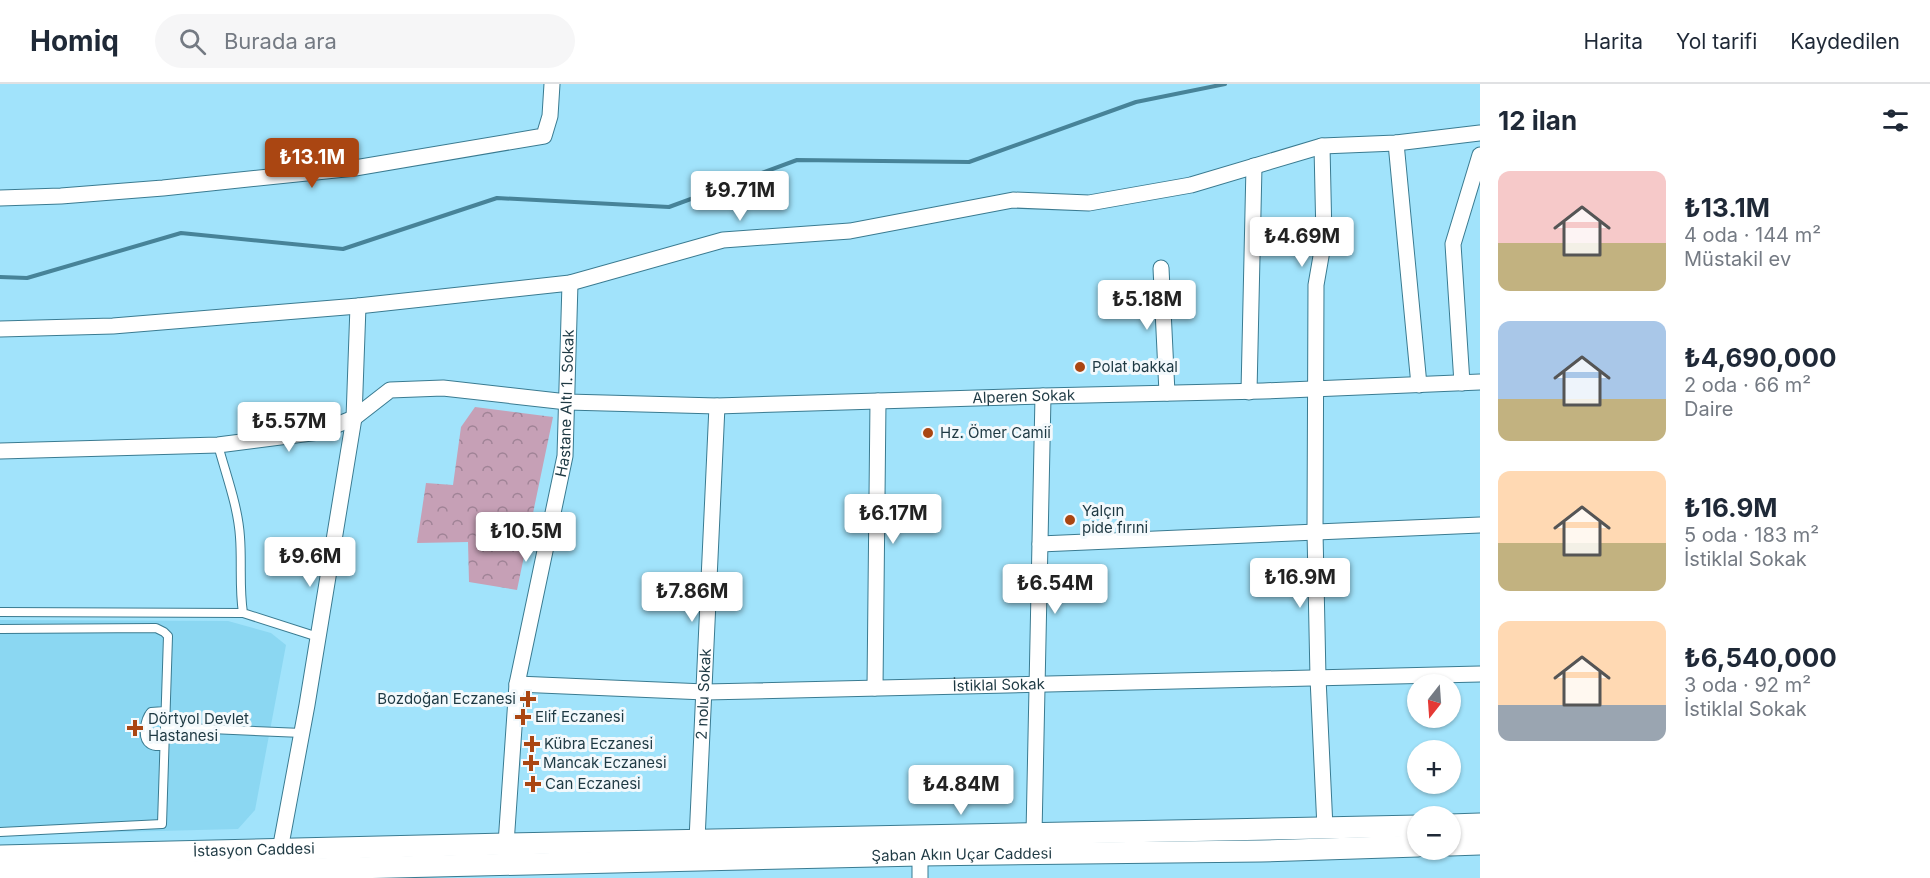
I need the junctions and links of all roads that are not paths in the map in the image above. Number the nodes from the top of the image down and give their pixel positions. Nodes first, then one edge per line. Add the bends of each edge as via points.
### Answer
1 (552, 84) edge
2 (1480, 133) edge
3 (1396, 143) junction
4 (1322, 146) junction
5 (1480, 155) edge
6 (1254, 166) junction
7 (0, 198) edge
8 (1161, 268) dead end
9 (570, 283) junction
10 (358, 306) junction
11 (0, 329) edge
12 (1480, 382) edge
13 (1462, 383) junction
14 (1419, 385) junction
15 (1315, 389) junction
16 (1249, 392) junction
17 (1167, 393) junction
18 (1043, 396) junction
19 (878, 401) junction
20 (567, 402) junction
21 (717, 406) junction
22 (354, 418) junction
23 (218, 445) junction
24 (0, 451) edge
25 (1480, 525) edge
26 (1315, 532) junction
27 (1040, 544) junction
28 (0, 612) edge
29 (243, 613) junction
30 (0, 628) edge
31 (318, 637) junction
32 (1480, 674) edge
33 (1318, 678) junction
34 (517, 684) junction
35 (1038, 685) junction
36 (875, 688) junction
37 (705, 692) junction
38 (165, 711) junction
39 (165, 727) junction
40 (302, 733) junction
41 (164, 746) junction
42 (1480, 824) edge
43 (1461, 825) edge
44 (1407, 826) edge
45 (1324, 828) junction
46 (0, 832) edge
47 (1034, 834) junction
48 (697, 840) junction
49 (1480, 844) edge
50 (1461, 845) edge
51 (1407, 846) edge
52 (920, 855) junction
53 (0, 856) edge
54 (280, 859) junction
55 (505, 862) edge
56 (0, 876) edge
57 (920, 878) edge

1 - 7 street via 544,136 355,168 163,188
2 - 3 street
3 - 4 street
3 - 14 street
4 - 6 street
4 - 15 street via 1324,239 1316,285
5 - 13 street via 1453,244
6 - 9 street via 1191,185 1089,203 1013,200 850,231 723,240
6 - 16 street
8 - 17 street
9 - 10 street
9 - 20 street, Hastane Altı 1. Sokak
10 - 11 street via 113,326
10 - 22 street
12 - 13 street, Alperen Sokak
13 - 14 street, Alperen Sokak
14 - 15 street, Alperen Sokak
15 - 16 street, Alperen Sokak
15 - 26 street
16 - 17 street, Alperen Sokak
17 - 18 street, Alperen Sokak
18 - 19 street, Alperen Sokak
18 - 27 street
19 - 21 street, Alperen Sokak
19 - 36 street
20 - 21 street, Alperen Sokak
20 - 22 street, Alperen Sokak via 443,388 390,390
20 - 34 street, Hastane Altı 1. Sokak via 565,456
21 - 37 street, 2 nolu Sokak
22 - 23 street, Alperen Sokak via 319,432
22 - 31 street
23 - 24 street, Alperen Sokak
23 - 29 lane via 240,536
25 - 26 street
26 - 27 street
26 - 33 street
27 - 35 street
28 - 29 lane
29 - 31 lane
30 - 38 lane via 160,630 168,636
31 - 40 street
32 - 33 street, İstiklal Sokak
33 - 35 street, İstiklal Sokak
33 - 45 street
34 - 37 street, İstiklal Sokak
34 - 55 street, Hastane Altı 1. Sokak
35 - 36 street, İstiklal Sokak
35 - 47 street
36 - 37 street, İstiklal Sokak
37 - 48 street, 2 nolu Sokak
38 - 39 lane
38 - 41 lane via 151,712 145,722 146,740 153,746
39 - 40 lane
39 - 41 lane
40 - 54 street
41 - 46 lane via 162,824
42 - 43 main road
44 - 45 main road, Şaban Akın Uçar Caddesi
45 - 47 main road, Şaban Akın Uçar Caddesi
47 - 48 main road, Şaban Akın Uçar Caddesi
48 - 55 main road, Şaban Akın Uçar Caddesi
49 - 50 main road
51 - 52 main road, Şaban Akın Uçar Caddesi
52 - 55 main road, Şaban Akın Uçar Caddesi
52 - 57 street
53 - 54 main road, İstasyon Caddesi
54 - 55 main road, İstasyon Caddesi
54 - 56 main road, İstasyon Caddesi

